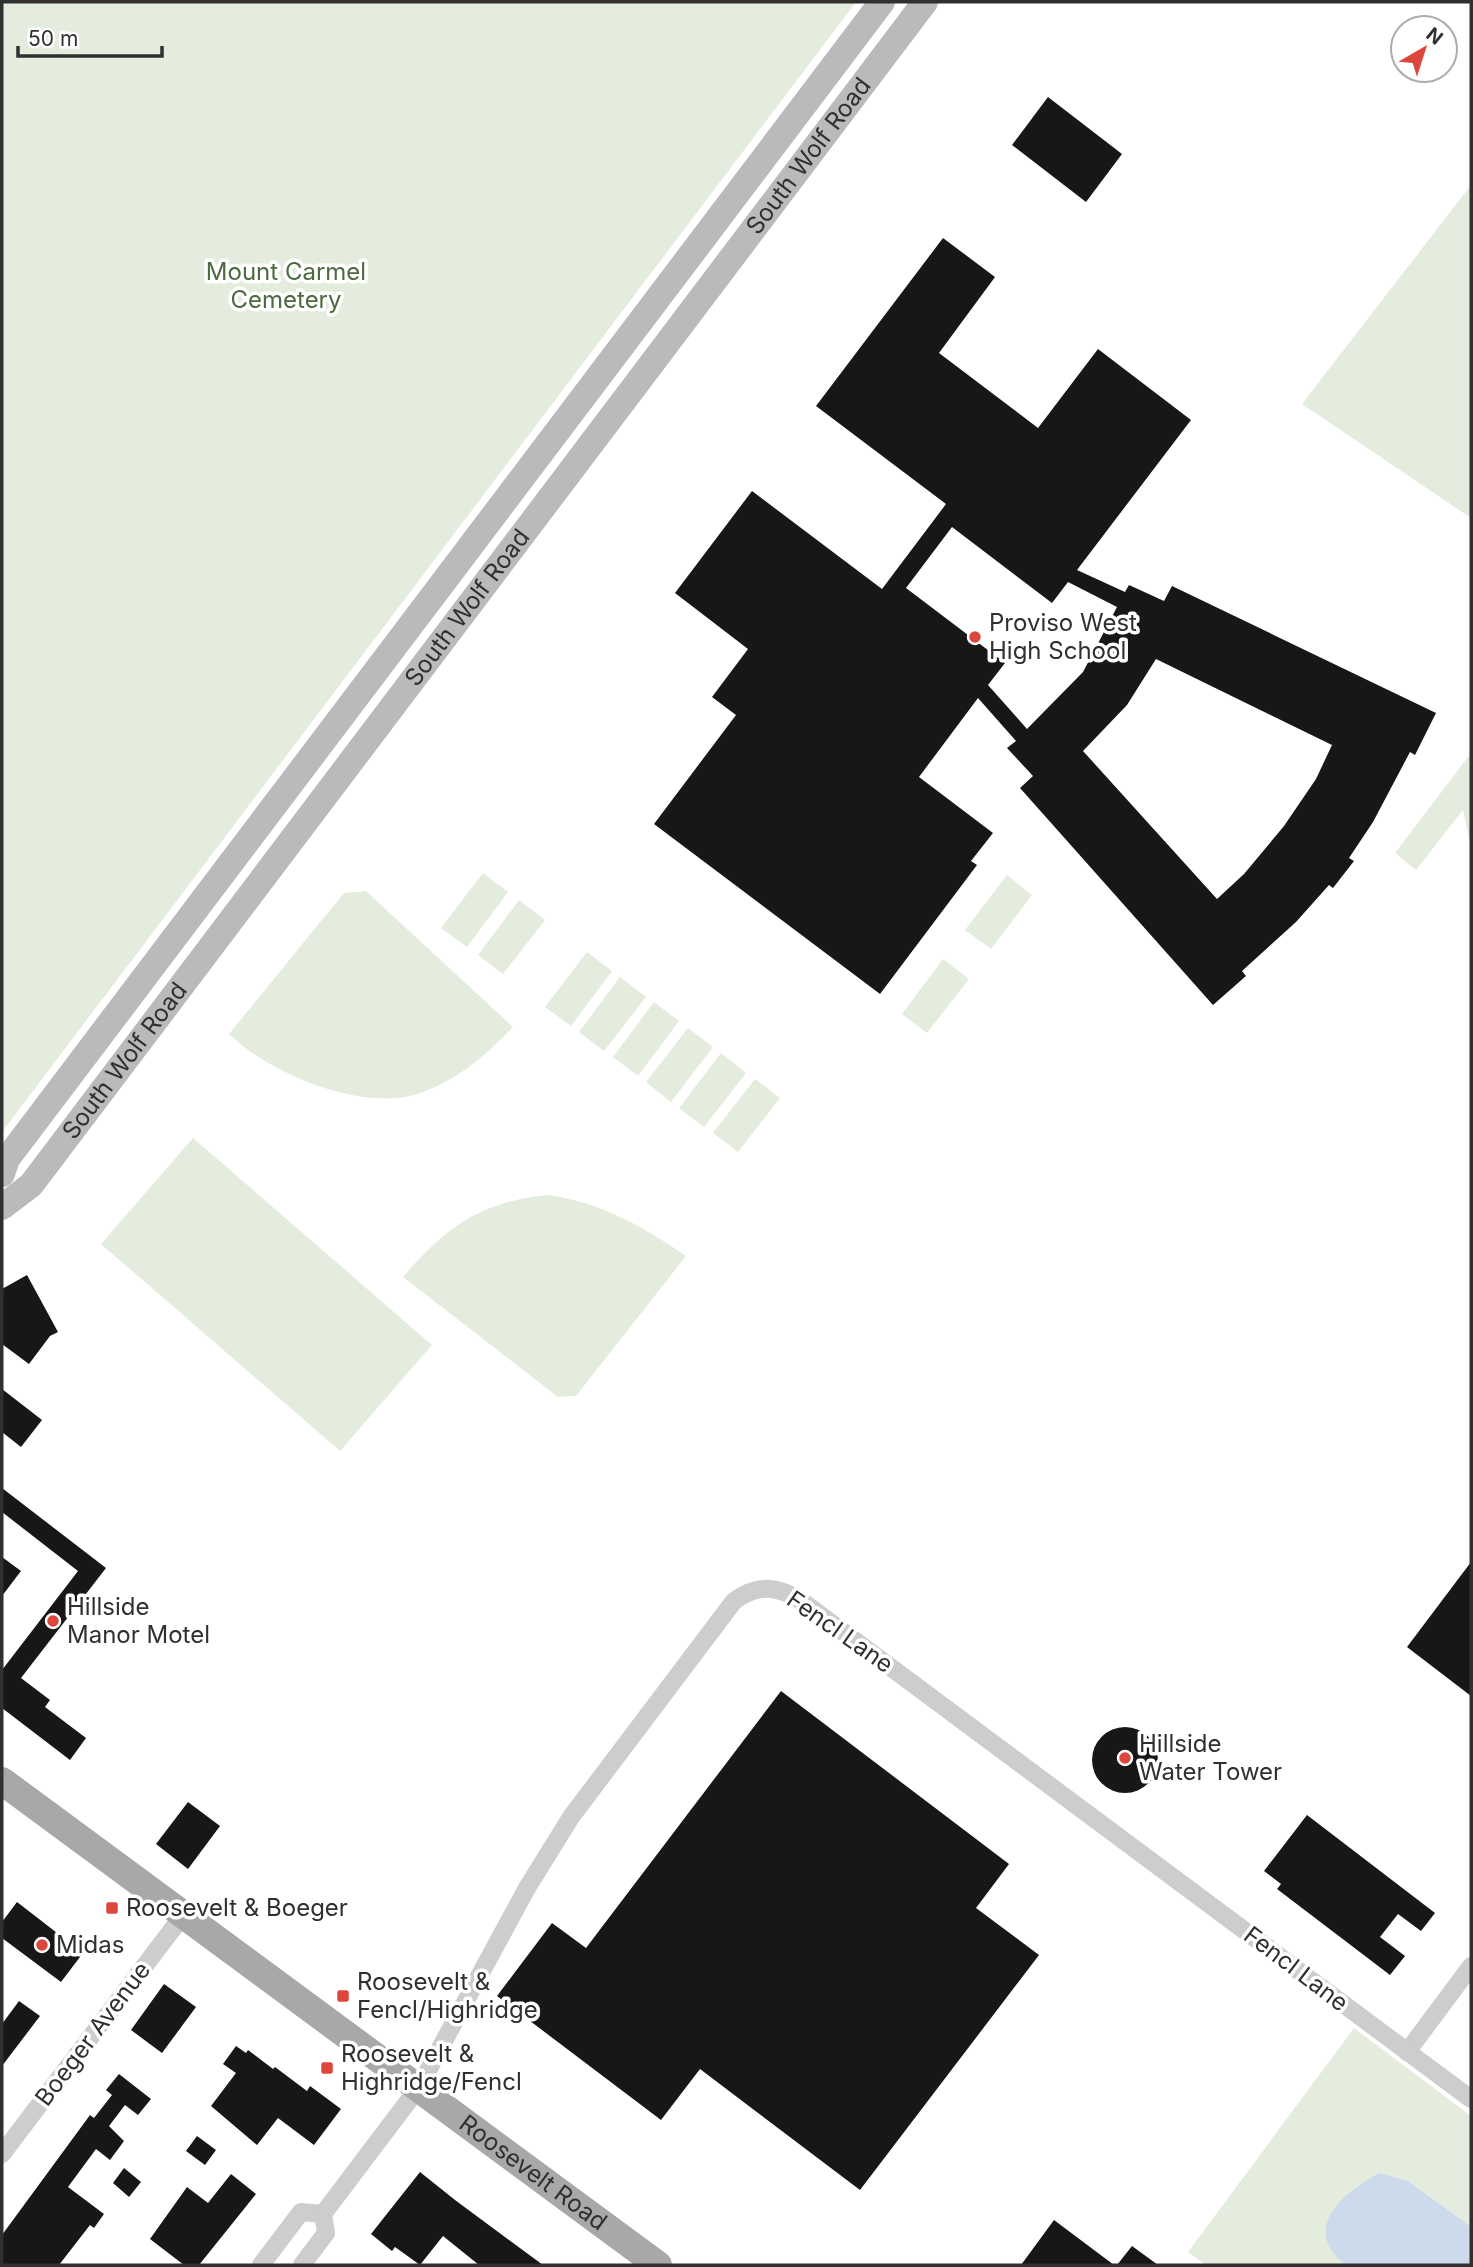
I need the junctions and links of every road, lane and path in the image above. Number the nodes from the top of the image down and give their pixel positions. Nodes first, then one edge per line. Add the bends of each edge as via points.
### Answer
1 (882, 2) edge
2 (925, 2) edge
3 (2, 1174) edge
4 (2, 1207) edge
5 (2, 1781) edge
6 (184, 1914) junction
7 (1471, 1966) edge
8 (1407, 2052) junction
9 (419, 2087) junction
10 (1471, 2099) edge
11 (2, 2154) edge
12 (323, 2214) junction
13 (652, 2263) edge
14 (261, 2265) edge
15 (302, 2265) edge

1 - 3 main road, South Wolf Road via 7,1159
2 - 4 main road, South Wolf Road via 31,1185
5 - 6 main road, Roosevelt Road
6 - 9 main road, Roosevelt Road
6 - 11 street, Boeger Avenue
7 - 8 street
8 - 9 street, Fencl Lane via 803,1602 774,1587 760,1587 734,1601 571,1817 527,1888
8 - 10 street, Fencl Lane
9 - 12 street, Fencl Lane
9 - 13 main road, Roosevelt Road
12 - 14 street via 301,2213
12 - 15 street via 326,2233

